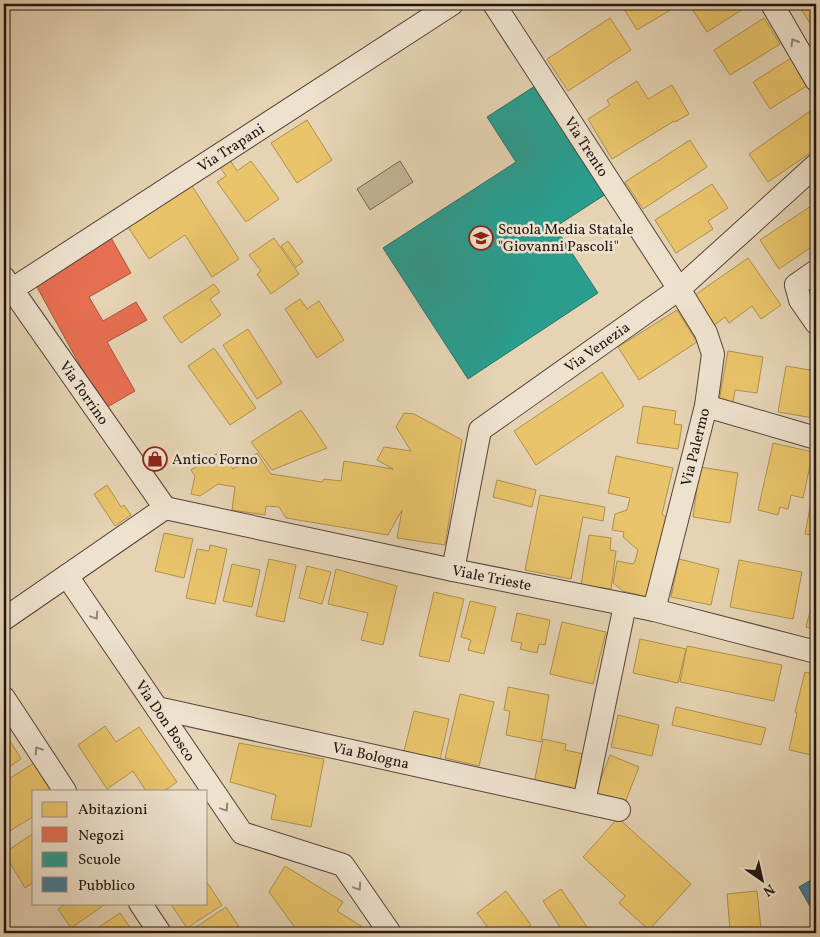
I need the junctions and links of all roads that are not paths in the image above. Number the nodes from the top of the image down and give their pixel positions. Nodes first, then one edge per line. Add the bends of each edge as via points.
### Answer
1 (452, 4) edge
2 (494, 4) edge
3 (772, 4) edge
4 (816, 80) edge
5 (816, 165) edge
6 (816, 271) edge
7 (7, 284) edge
8 (679, 289) junction
9 (816, 323) edge
10 (706, 406) junction
11 (816, 438) edge
12 (165, 508) junction
13 (452, 570) junction
14 (67, 576) junction
15 (625, 604) junction
16 (654, 610) junction
17 (4, 620) edge
18 (816, 652) edge
19 (4, 698) edge
20 (157, 708) junction
21 (64, 790) edge
22 (584, 802) junction
23 (619, 810) dead end
24 (141, 904) edge
25 (160, 933) edge
26 (390, 933) edge

1 - 7 street, Via Trapani
2 - 8 street, Via Trento
4 -> 3 street
5 - 8 street, Via Venezia
6 - 9 street via 796,285 800,300
7 - 12 street, Via Torrino
8 - 10 street, Via Palermo via 706,333 713,354
8 - 13 street, Via Venezia via 480,430
10 - 11 street
10 - 16 street, Via Palermo
12 - 13 street, Viale Trieste
12 - 14 street
13 - 15 street, Viale Trieste
14 - 17 street
14 -> 20 street, Via Don Bosco
15 - 16 street, Viale Trieste
15 - 22 street
16 - 18 street, Viale Trieste
21 -> 19 street
20 - 22 street, Via Bologna
20 -> 26 street, Via Don Bosco via 242,833 343,865
22 - 23 street, Via Bologna
24 - 25 street

